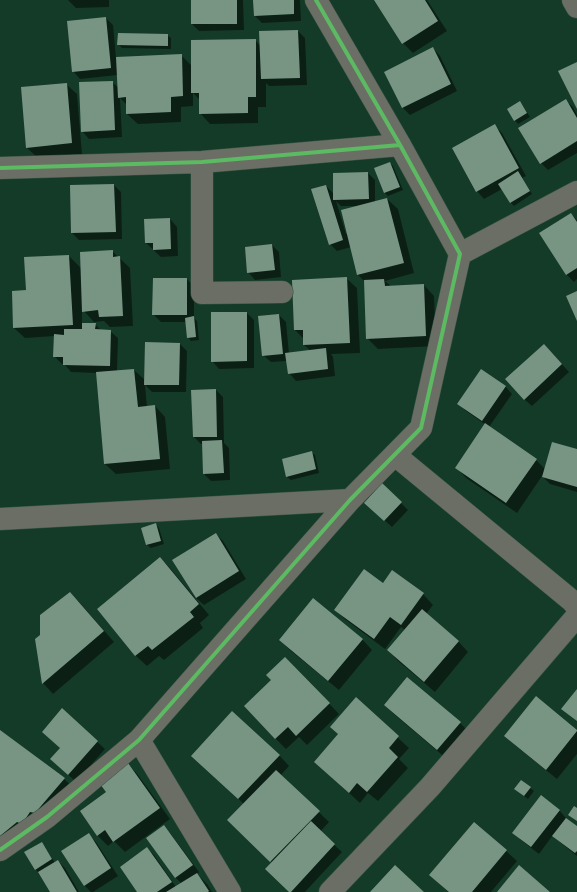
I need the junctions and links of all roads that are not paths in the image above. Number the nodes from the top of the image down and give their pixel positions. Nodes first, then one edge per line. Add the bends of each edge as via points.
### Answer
1 (316, 0) edge
2 (573, 0) edge
3 (577, 7) edge
4 (400, 145) junction
5 (202, 162) junction
6 (0, 168) edge
7 (577, 192) edge
8 (460, 254) junction
9 (282, 292) dead end
10 (396, 455) junction
11 (350, 500) junction
12 (0, 518) edge
13 (576, 606) edge
14 (140, 740) junction
15 (0, 850) edge
16 (230, 892) edge
17 (330, 892) edge

1 - 4 street
2 - 3 street
4 - 5 street
4 - 8 street
5 - 6 street
5 - 9 street via 202,293
7 - 8 street
8 - 10 street via 421,428
10 - 11 street
10 - 13 street
11 - 12 street
11 - 14 street
13 - 17 street via 430,787
14 - 15 street via 47,816
14 - 16 street

